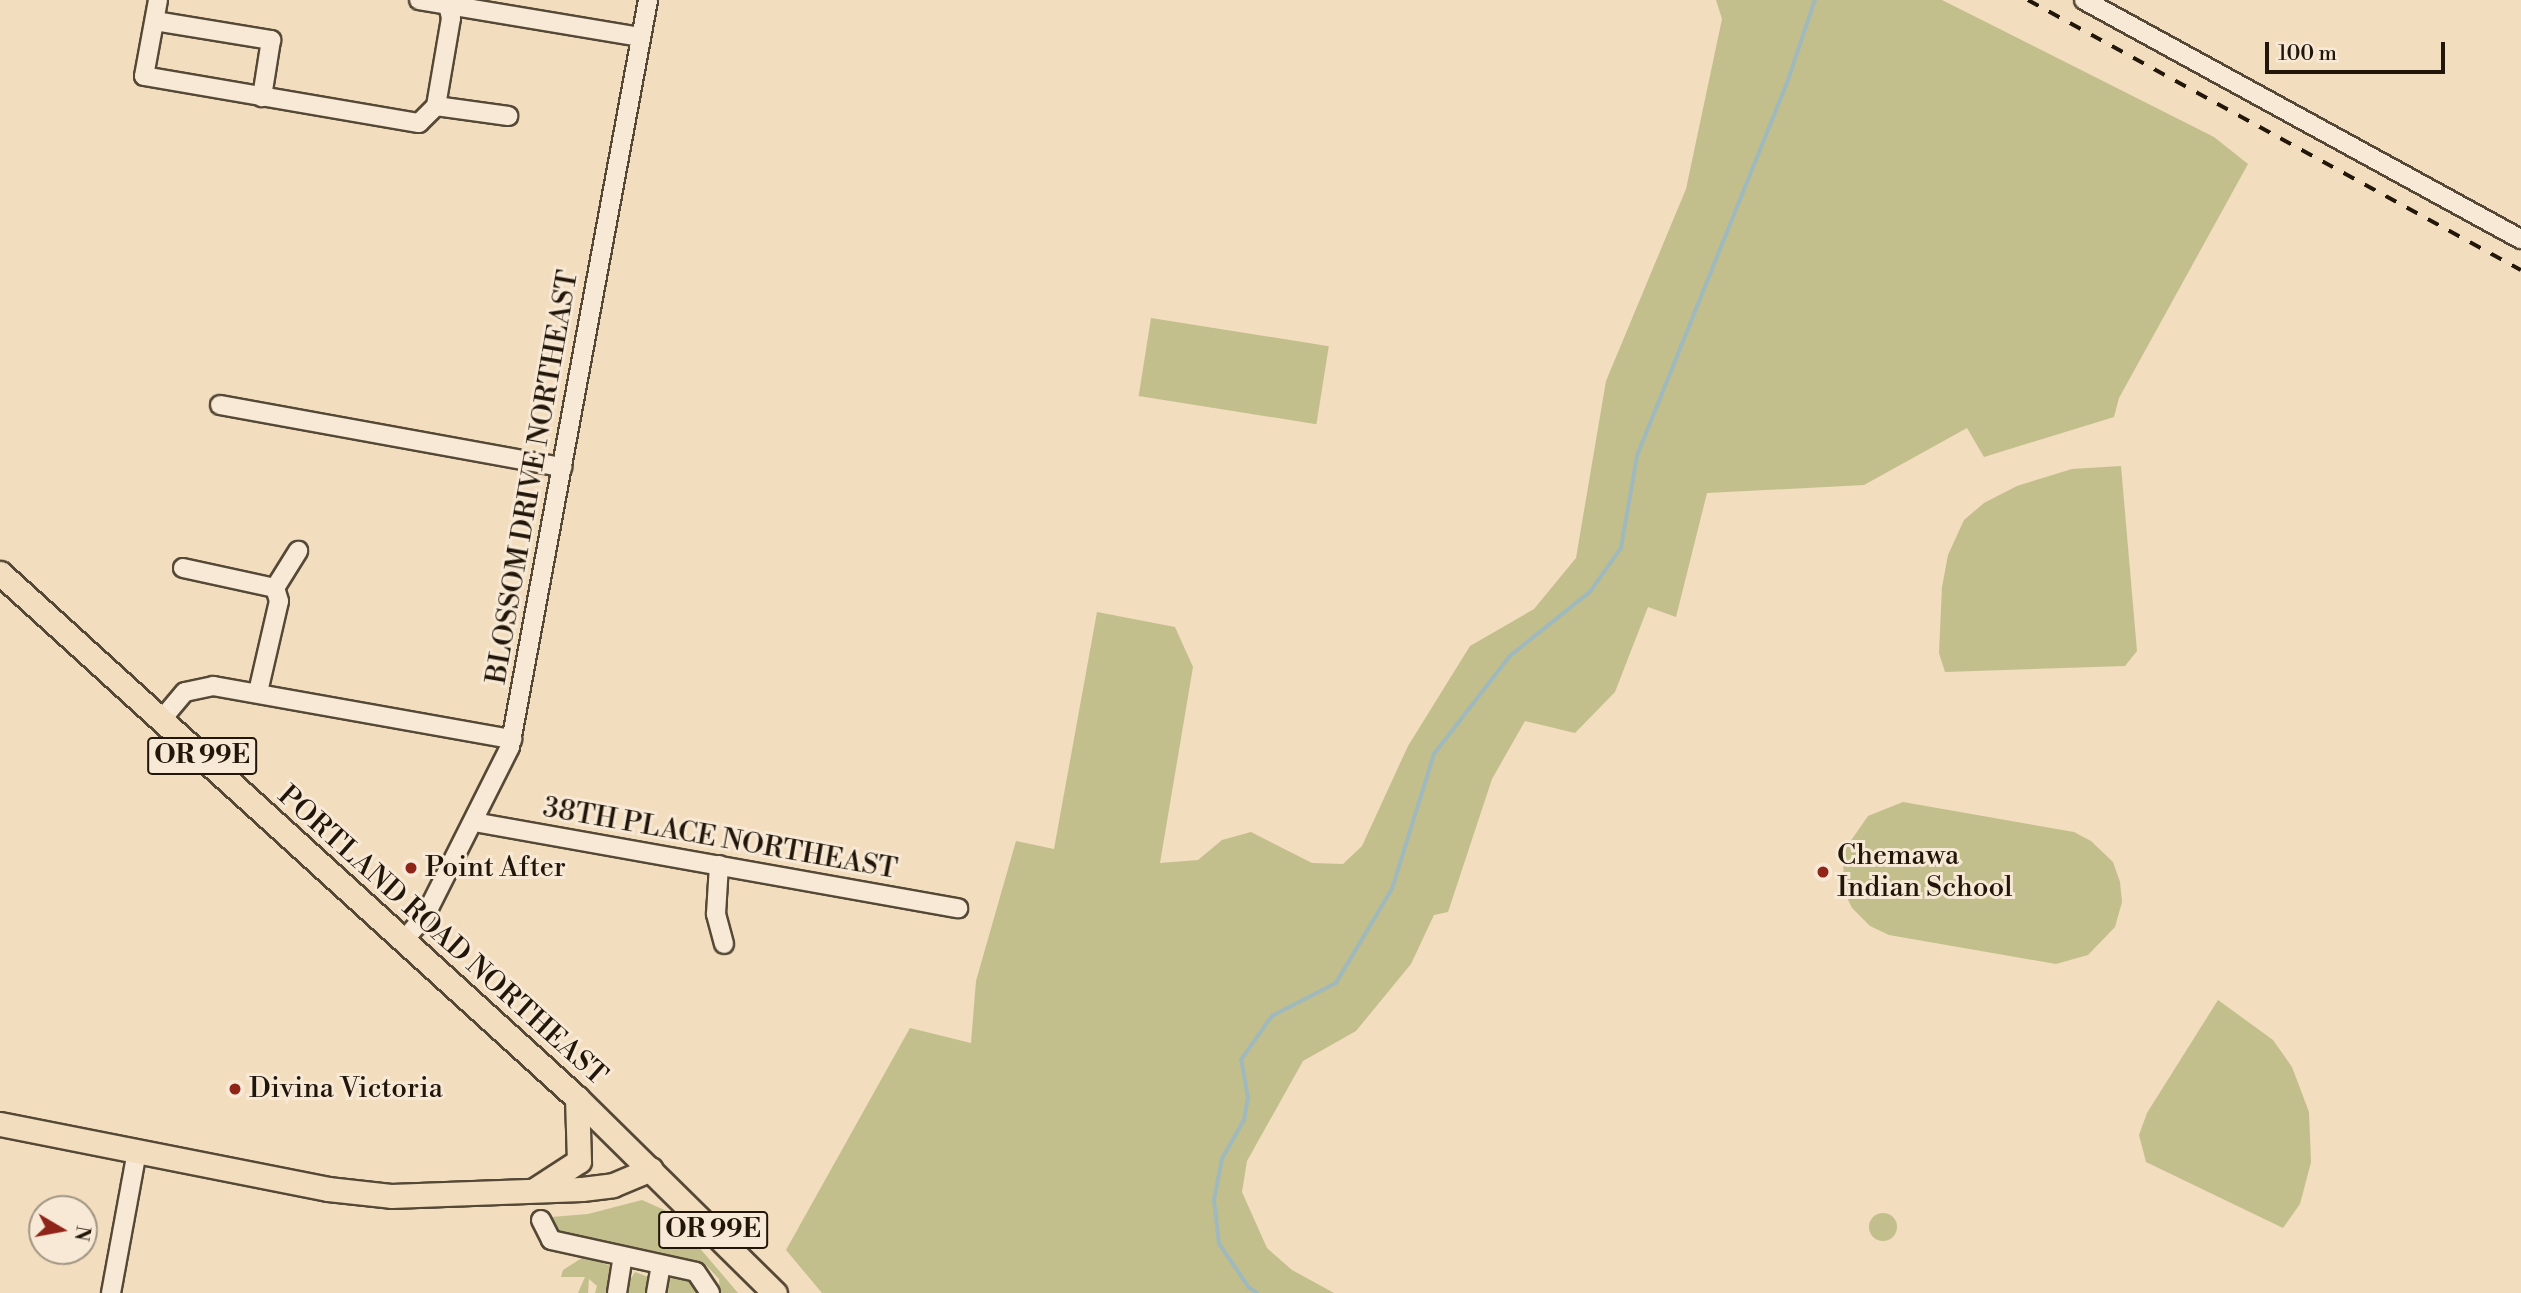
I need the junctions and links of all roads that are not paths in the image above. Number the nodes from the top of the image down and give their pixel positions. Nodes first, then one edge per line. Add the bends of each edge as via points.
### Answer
1 (158, 0) edge
2 (419, 0) edge
3 (648, 0) edge
4 (2084, 0) edge
5 (448, 5) junction
6 (155, 21) junction
7 (641, 37) junction
8 (262, 97) junction
9 (436, 106) junction
10 (508, 116) dead end
11 (2521, 239) edge
12 (220, 405) dead end
13 (562, 467) junction
14 (298, 551) dead end
15 (183, 568) dead end
16 (0, 573) edge
17 (275, 588) junction
18 (258, 692) junction
19 (162, 719) junction
20 (512, 739) junction
21 (474, 822) junction
22 (719, 865) junction
23 (958, 908) dead end
24 (404, 940) junction
25 (724, 944) dead end
26 (577, 1098) junction
27 (0, 1124) edge
28 (138, 1152) junction
29 (651, 1169) junction
30 (527, 1194) junction
31 (541, 1220) dead end
32 (623, 1257) junction
33 (661, 1265) junction
34 (111, 1293) edge
35 (617, 1293) edge
36 (656, 1293) edge
37 (710, 1293) edge
38 (775, 1293) edge

1 - 6 street
2 - 5 street
3 - 7 street, BLOSSOM DRIVE NORTHEAST
4 - 11 street
5 - 7 street
5 - 9 street via 451,18
6 - 8 street via 271,40
6 - 8 street via 144,76
7 - 13 street, BLOSSOM DRIVE NORTHEAST
8 - 9 street via 419,123
9 - 10 street
12 - 13 street
13 - 20 street, BLOSSOM DRIVE NORTHEAST
14 - 17 street
15 - 17 street
16 - 19 main road, PORTLAND ROAD NORTHEAST / OR 99E
17 - 18 street via 278,601
18 - 19 street via 196,688 177,699
18 - 20 street
19 - 24 main road, PORTLAND ROAD NORTHEAST / OR 99E
20 - 21 street, BLOSSOM DRIVE NORTHEAST
21 - 22 street, 38TH PLACE NORTHEAST
21 - 24 street, BLOSSOM DRIVE NORTHEAST via 425,916
22 - 23 street, 38TH PLACE NORTHEAST
22 - 25 street via 716,914
24 - 26 main road, PORTLAND ROAD NORTHEAST / OR 99E
26 - 29 main road, PORTLAND ROAD NORTHEAST / OR 99E
26 - 30 main road via 579,1161
27 - 28 main road
28 - 30 main road via 328,1189 391,1196
28 - 34 street
29 - 30 main road via 612,1185
29 - 38 main road, PORTLAND ROAD NORTHEAST / OR 99E
31 - 32 street via 551,1240
32 - 33 street
32 - 35 street
33 - 36 street
33 - 37 street via 696,1272

